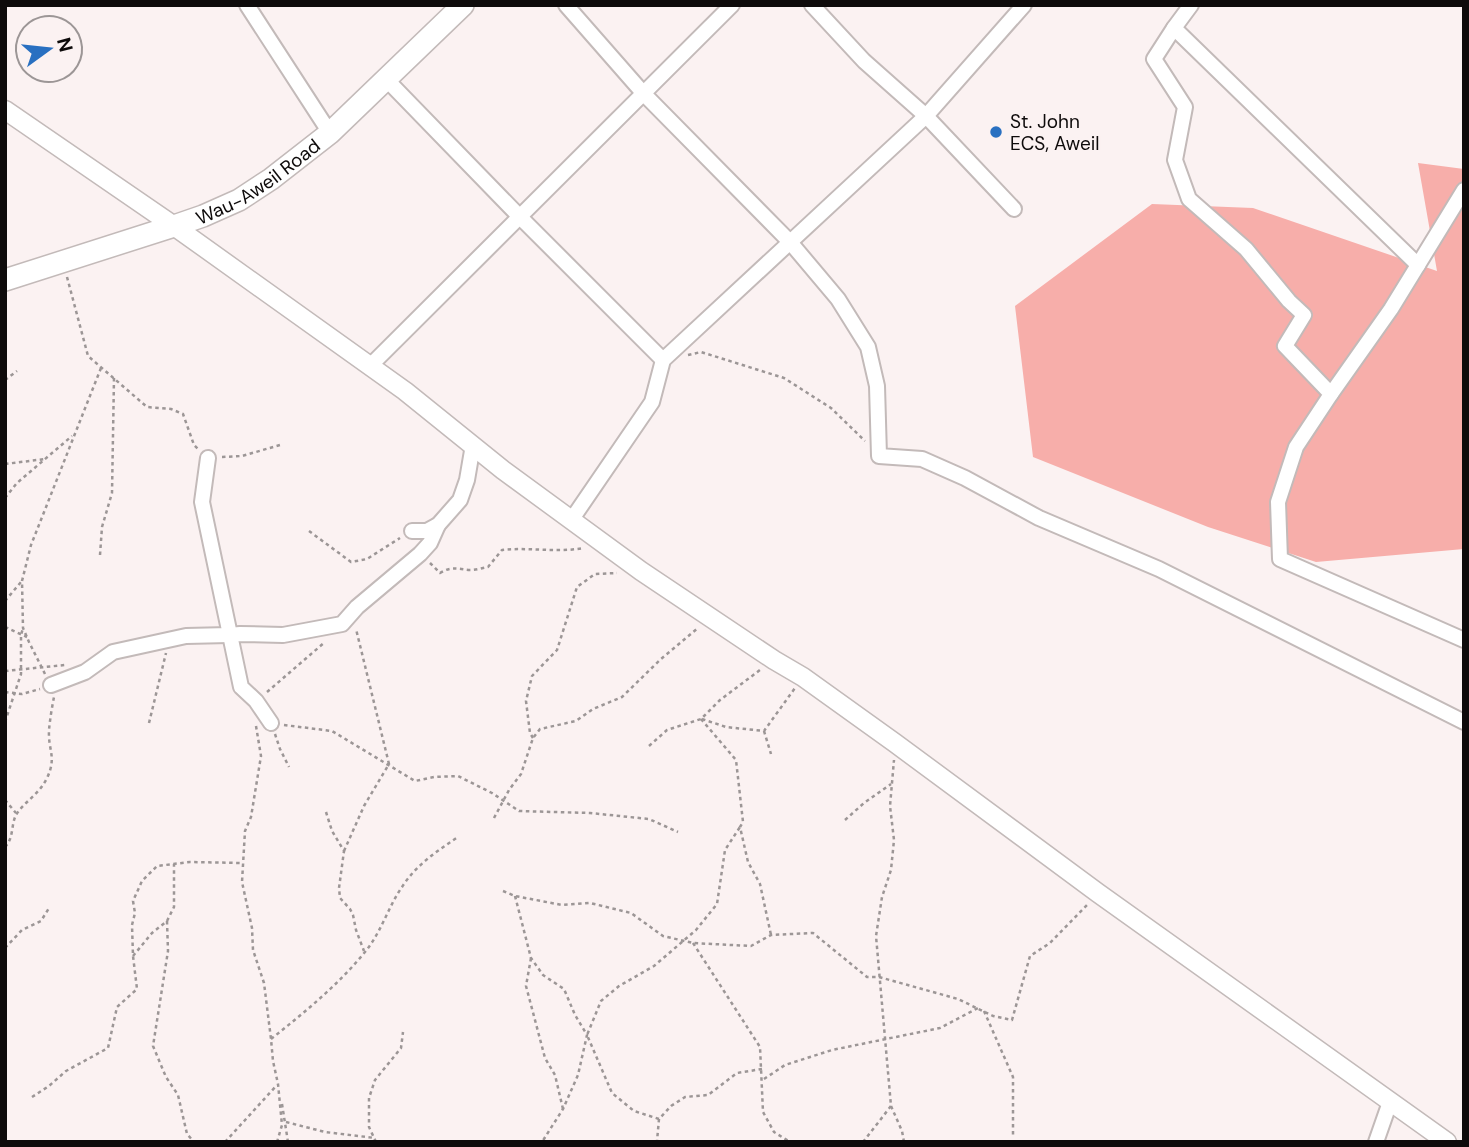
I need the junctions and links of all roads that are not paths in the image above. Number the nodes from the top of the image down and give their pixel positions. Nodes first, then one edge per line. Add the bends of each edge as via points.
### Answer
1 (247, 5) edge
2 (463, 5) edge
3 (566, 5) edge
4 (732, 5) edge
5 (812, 5) edge
6 (1024, 5) edge
7 (1191, 5) edge
8 (1174, 28) junction
9 (386, 79) junction
10 (644, 94) junction
11 (5, 110) edge
12 (926, 116) junction
13 (330, 132) junction
14 (1464, 190) edge
15 (1014, 209) dead end
16 (519, 216) junction
17 (174, 226) junction
18 (790, 242) junction
19 (1418, 265) junction
20 (5, 280) edge
21 (663, 360) junction
22 (370, 366) junction
23 (1331, 394) junction
24 (473, 445) junction
25 (208, 458) road end
26 (572, 519) junction
27 (438, 525) junction
28 (412, 531) road end
29 (229, 635) junction
30 (1464, 640) edge
31 (54, 684) road end
32 (1464, 722) edge
33 (271, 723) road end
34 (1391, 1102) junction
35 (1376, 1142) edge
36 (1447, 1142) edge

1 - 13 street
2 - 9 main road, Wau-Aweil Road
3 - 10 street
4 - 10 street
5 - 12 street via 864,61
6 - 12 street
7 - 8 street
8 - 19 street
8 - 23 street via 1154,59 1185,107 1175,160 1189,199 1246,249 1304,315 1285,346
9 - 13 main road, Wau-Aweil Road
9 - 16 street
10 - 16 street
10 - 18 street
11 - 17 street
12 - 15 street
12 - 18 street
13 - 17 main road, Wau-Aweil Road via 239,200
14 - 19 street
16 - 21 street
16 - 22 street
17 - 20 main road, Wau-Aweil Road
17 - 22 street
18 - 21 street
18 - 32 street via 838,299 868,347 877,386 879,456 922,459 965,478
19 - 23 street
21 - 26 street via 652,402
22 - 24 street
23 - 30 street via 1296,447 1278,502 1280,559
24 - 26 street
24 - 27 street via 460,500
25 - 29 street via 202,502
26 - 34 street via 641,571 803,677
27 - 28 street
27 - 29 street via 420,554 342,624 283,635
29 - 31 street via 186,636 113,652 85,672
29 - 33 street via 241,687
34 - 35 street
34 - 36 street

